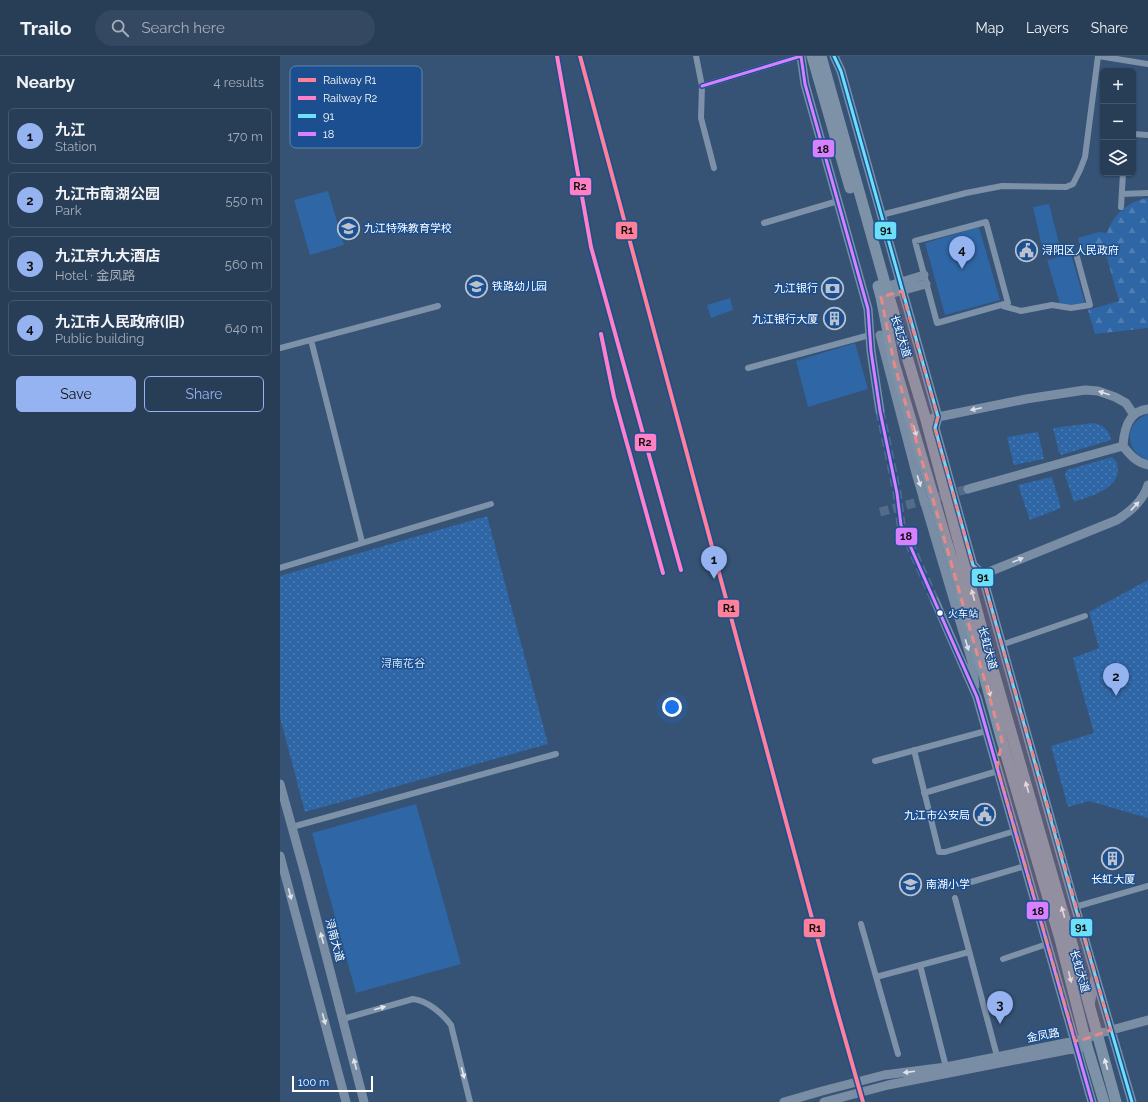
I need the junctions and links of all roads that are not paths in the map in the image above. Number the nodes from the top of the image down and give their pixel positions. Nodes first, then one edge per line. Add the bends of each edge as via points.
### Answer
1 (696, 56) edge
2 (801, 56) edge
3 (812, 56) edge
4 (821, 56) edge
5 (834, 56) edge
6 (1098, 56) edge
7 (1148, 64) edge
8 (702, 86) junction
9 (1136, 134) edge
10 (1148, 135) edge
11 (714, 168) dead end
12 (1123, 176) edge
13 (1148, 193) edge
14 (1122, 194) junction
15 (838, 201) junction
16 (1122, 207) dead end
17 (881, 216) junction
18 (764, 223) dead end
19 (1077, 257) dead end
20 (925, 280) junction
21 (901, 287) junction
22 (883, 292) junction
23 (1002, 305) junction
24 (438, 306) dead end
25 (868, 309) junction
26 (870, 335) junction
27 (880, 335) junction
28 (310, 340) junction
29 (280, 348) edge
30 (894, 363) junction
31 (748, 368) dead end
32 (1148, 409) edge
33 (880, 411) tunnel mouth
34 (1134, 415) junction
35 (938, 417) junction
36 (926, 420) junction
37 (1123, 446) junction
38 (1148, 464) edge
39 (1148, 485) edge
40 (968, 489) tunnel mouth
41 (492, 504) dead end
42 (362, 542) junction
43 (280, 568) edge
44 (982, 574) junction
45 (969, 580) junction
46 (934, 601) tunnel mouth
47 (1085, 616) dead end
48 (1001, 645) junction
49 (976, 696) junction
50 (986, 731) junction
51 (1002, 741) junction
52 (914, 750) junction
53 (556, 754) dead end
54 (875, 761) dead end
55 (997, 769) junction
56 (280, 784) edge
57 (924, 793) junction
58 (292, 827) junction
59 (1039, 830) junction
60 (1015, 831) junction
61 (1019, 846) junction
62 (1059, 849) junction
63 (280, 856) edge
64 (1038, 865) junction
65 (1025, 866) junction
66 (971, 882) dead end
67 (1148, 886) edge
68 (955, 898) dead end
69 (1075, 907) junction
70 (861, 924) dead end
71 (1047, 944) junction
72 (970, 952) junction
73 (1003, 959) dead end
74 (920, 965) junction
75 (1096, 975) junction
76 (876, 978) junction
77 (1090, 1005) junction
78 (343, 1019) junction
79 (1148, 1020) edge
80 (1111, 1030) junction
81 (1097, 1034) junction
82 (1081, 1044) junction
83 (898, 1054) dead end
84 (997, 1056) junction
85 (946, 1067) junction
86 (346, 1102) edge
87 (364, 1102) edge
88 (470, 1102) edge
89 (784, 1102) edge
90 (824, 1102) edge
91 (1092, 1102) edge
92 (1104, 1102) edge
93 (1116, 1102) edge
94 (1132, 1102) edge

1 - 8 street
2 - 8 street
2 - 15 street via 805,84
3 - 22 highway, 长虹大道
4 - 22 highway, 长虹大道
5 - 17 street via 841,71
6 - 7 street
6 - 17 street via 1085,157 1073,184 1066,187 1002,186
8 - 11 street via 701,118
9 - 10 street
12 - 14 street
13 - 14 street
14 - 16 street
15 - 18 street
15 - 25 street
17 - 21 street
19 - 23 street via 1090,305 1071,308 1052,305 1021,311
20 - 21 street
20 - 23 street via 937,323
20 - 23 street via 915,241 986,222 1008,303
21 - 22 street
21 - 35 street
22 - 30 highway, 长虹大道
22 - 36 highway, 长虹大道
24 - 28 street
25 - 26 street
25 - 27 street
26 - 31 street
26 - 33 street
27 - 30 street
27 -> 49 street via 916,473 972,662
28 - 29 street
28 - 42 street
30 -> 51 highway, 长虹大道 via 955,569
32 - 34 street
34 -> 35 street via 1126,403 1115,396 1085,390
34 - 37 street via 1125,427
35 - 36 street
35 - 44 street via 935,428 973,565
36 - 45 highway, 长虹大道
37 - 38 street via 1140,463
37 - 40 street
44 -> 39 street via 1117,520 1136,506
41 - 42 street
42 - 43 street
44 - 45 street
44 - 48 street
59 -> 45 highway, 长虹大道
46 - 49 street
47 - 48 street
48 - 62 street
49 - 50 street
50 - 52 street
50 - 55 street
51 - 55 street
51 - 64 highway, 长虹大道
52 - 54 street
52 - 57 street
53 - 58 street
55 - 57 street
55 - 60 street
56 - 58 street, 浔南大道
57 - 60 street via 939,852
78 -> 58 street, 浔南大道
59 - 62 street
77 -> 59 highway, 长虹大道
60 - 61 street
61 - 64 street
61 - 65 street
62 - 69 street
63 -> 86 street
64 -> 82 highway, 长虹大道 via 1060,939
65 - 66 street
65 - 71 street
67 - 69 street
68 - 72 street
69 - 75 street
70 - 76 street
71 - 73 street
71 - 82 street
72 - 74 street
72 - 84 street
74 - 76 street
74 - 85 street
75 - 77 street
75 - 80 street
76 - 83 street
77 - 81 highway, 长虹大道
87 -> 78 street, 浔南大道
78 -> 88 street via 413,999 422,1001 451,1025
79 - 80 street, 金凤路
80 - 81 street, 金凤路
80 - 94 street
81 - 82 street, 金凤路
93 -> 81 highway, 长虹大道
82 - 84 street, 金凤路
82 - 90 street, 金凤路
82 - 91 street
82 - 92 highway, 长虹大道
84 - 85 street, 金凤路
85 -> 89 street, 金凤路 via 884,1075

